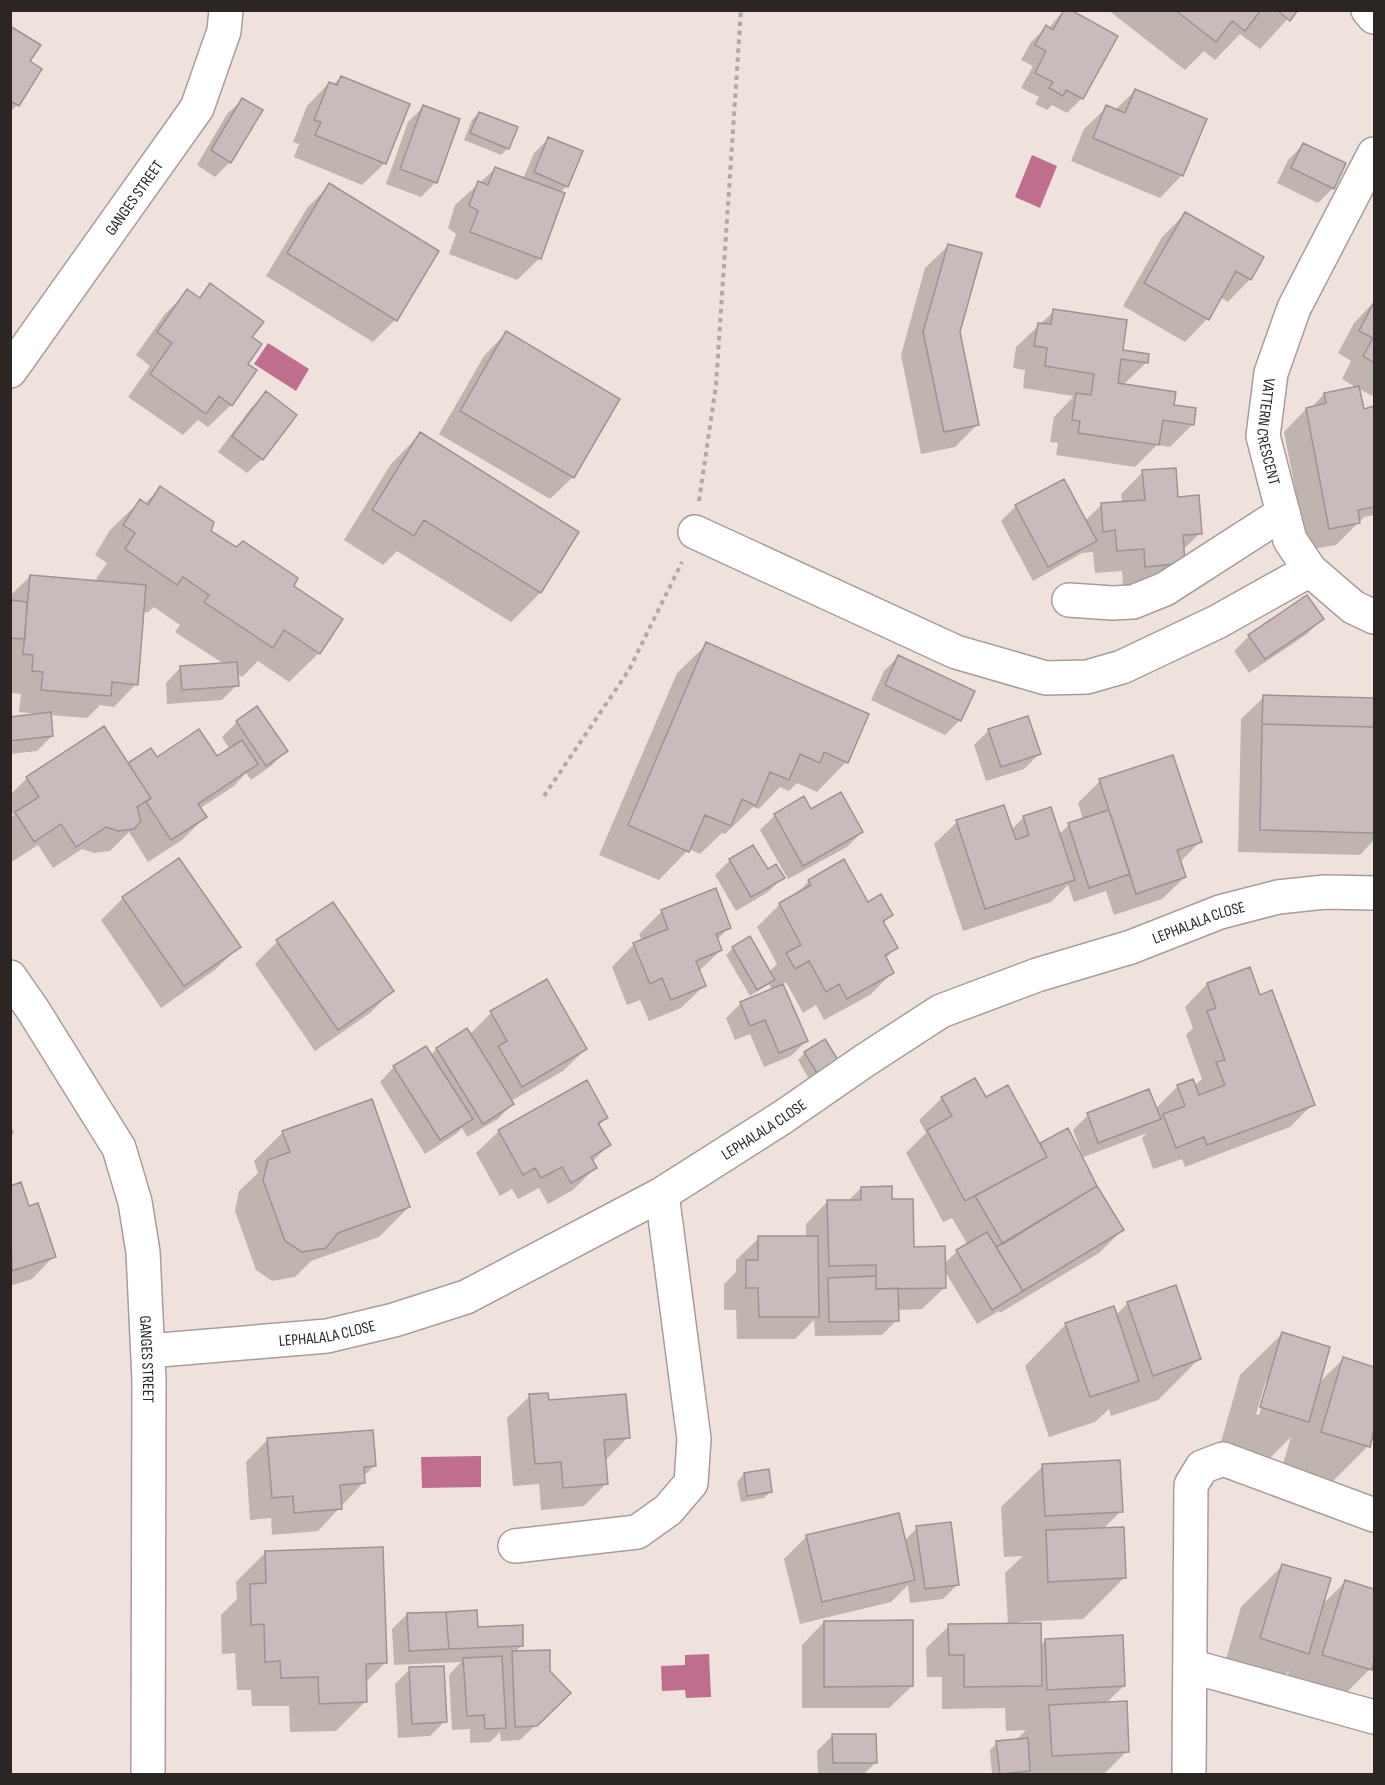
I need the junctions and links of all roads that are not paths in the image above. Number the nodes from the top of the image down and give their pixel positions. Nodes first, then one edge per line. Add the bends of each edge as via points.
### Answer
1 (226, 10) edge
2 (1368, 10) edge
3 (1374, 17) edge
4 (1374, 154) edge
5 (10, 371) edge
6 (1283, 513) junction
7 (695, 532) road end
8 (1310, 570) junction
9 (1069, 600) dead end
10 (1374, 617) edge
11 (1374, 893) edge
12 (10, 977) edge
13 (662, 1194) junction
14 (148, 1351) junction
15 (1374, 1515) edge
16 (515, 1546) dead end
17 (1190, 1666) junction
18 (1374, 1717) edge
19 (148, 1774) edge
20 (1189, 1774) edge

1 - 5 street, GANGES STREET via 224,31 197,108
2 - 3 street
4 - 6 street, VATTERN CRESCENT via 1294,308 1271,373 1263,436
6 - 8 street, VATTERN CRESCENT via 1290,540
6 - 9 street via 1165,589 1133,602
7 - 8 street via 956,652 1046,678 1087,677 1122,667 1217,622
8 - 10 street, VATTERN CRESCENT via 1353,607
11 - 13 street, LEPHALALA CLOSE via 1325,892 1278,897 1220,912 1131,947 1037,975 941,1011
12 - 14 street, GANGES STREET via 119,1148 135,1202 143,1252
13 - 14 street, LEPHALALA CLOSE via 466,1298 394,1320 327,1336
13 - 16 street via 694,1439 691,1483 668,1510 637,1532
14 - 19 street, GANGES STREET
15 - 17 street via 1223,1460 1202,1467 1191,1485
17 - 18 street
17 - 20 street

